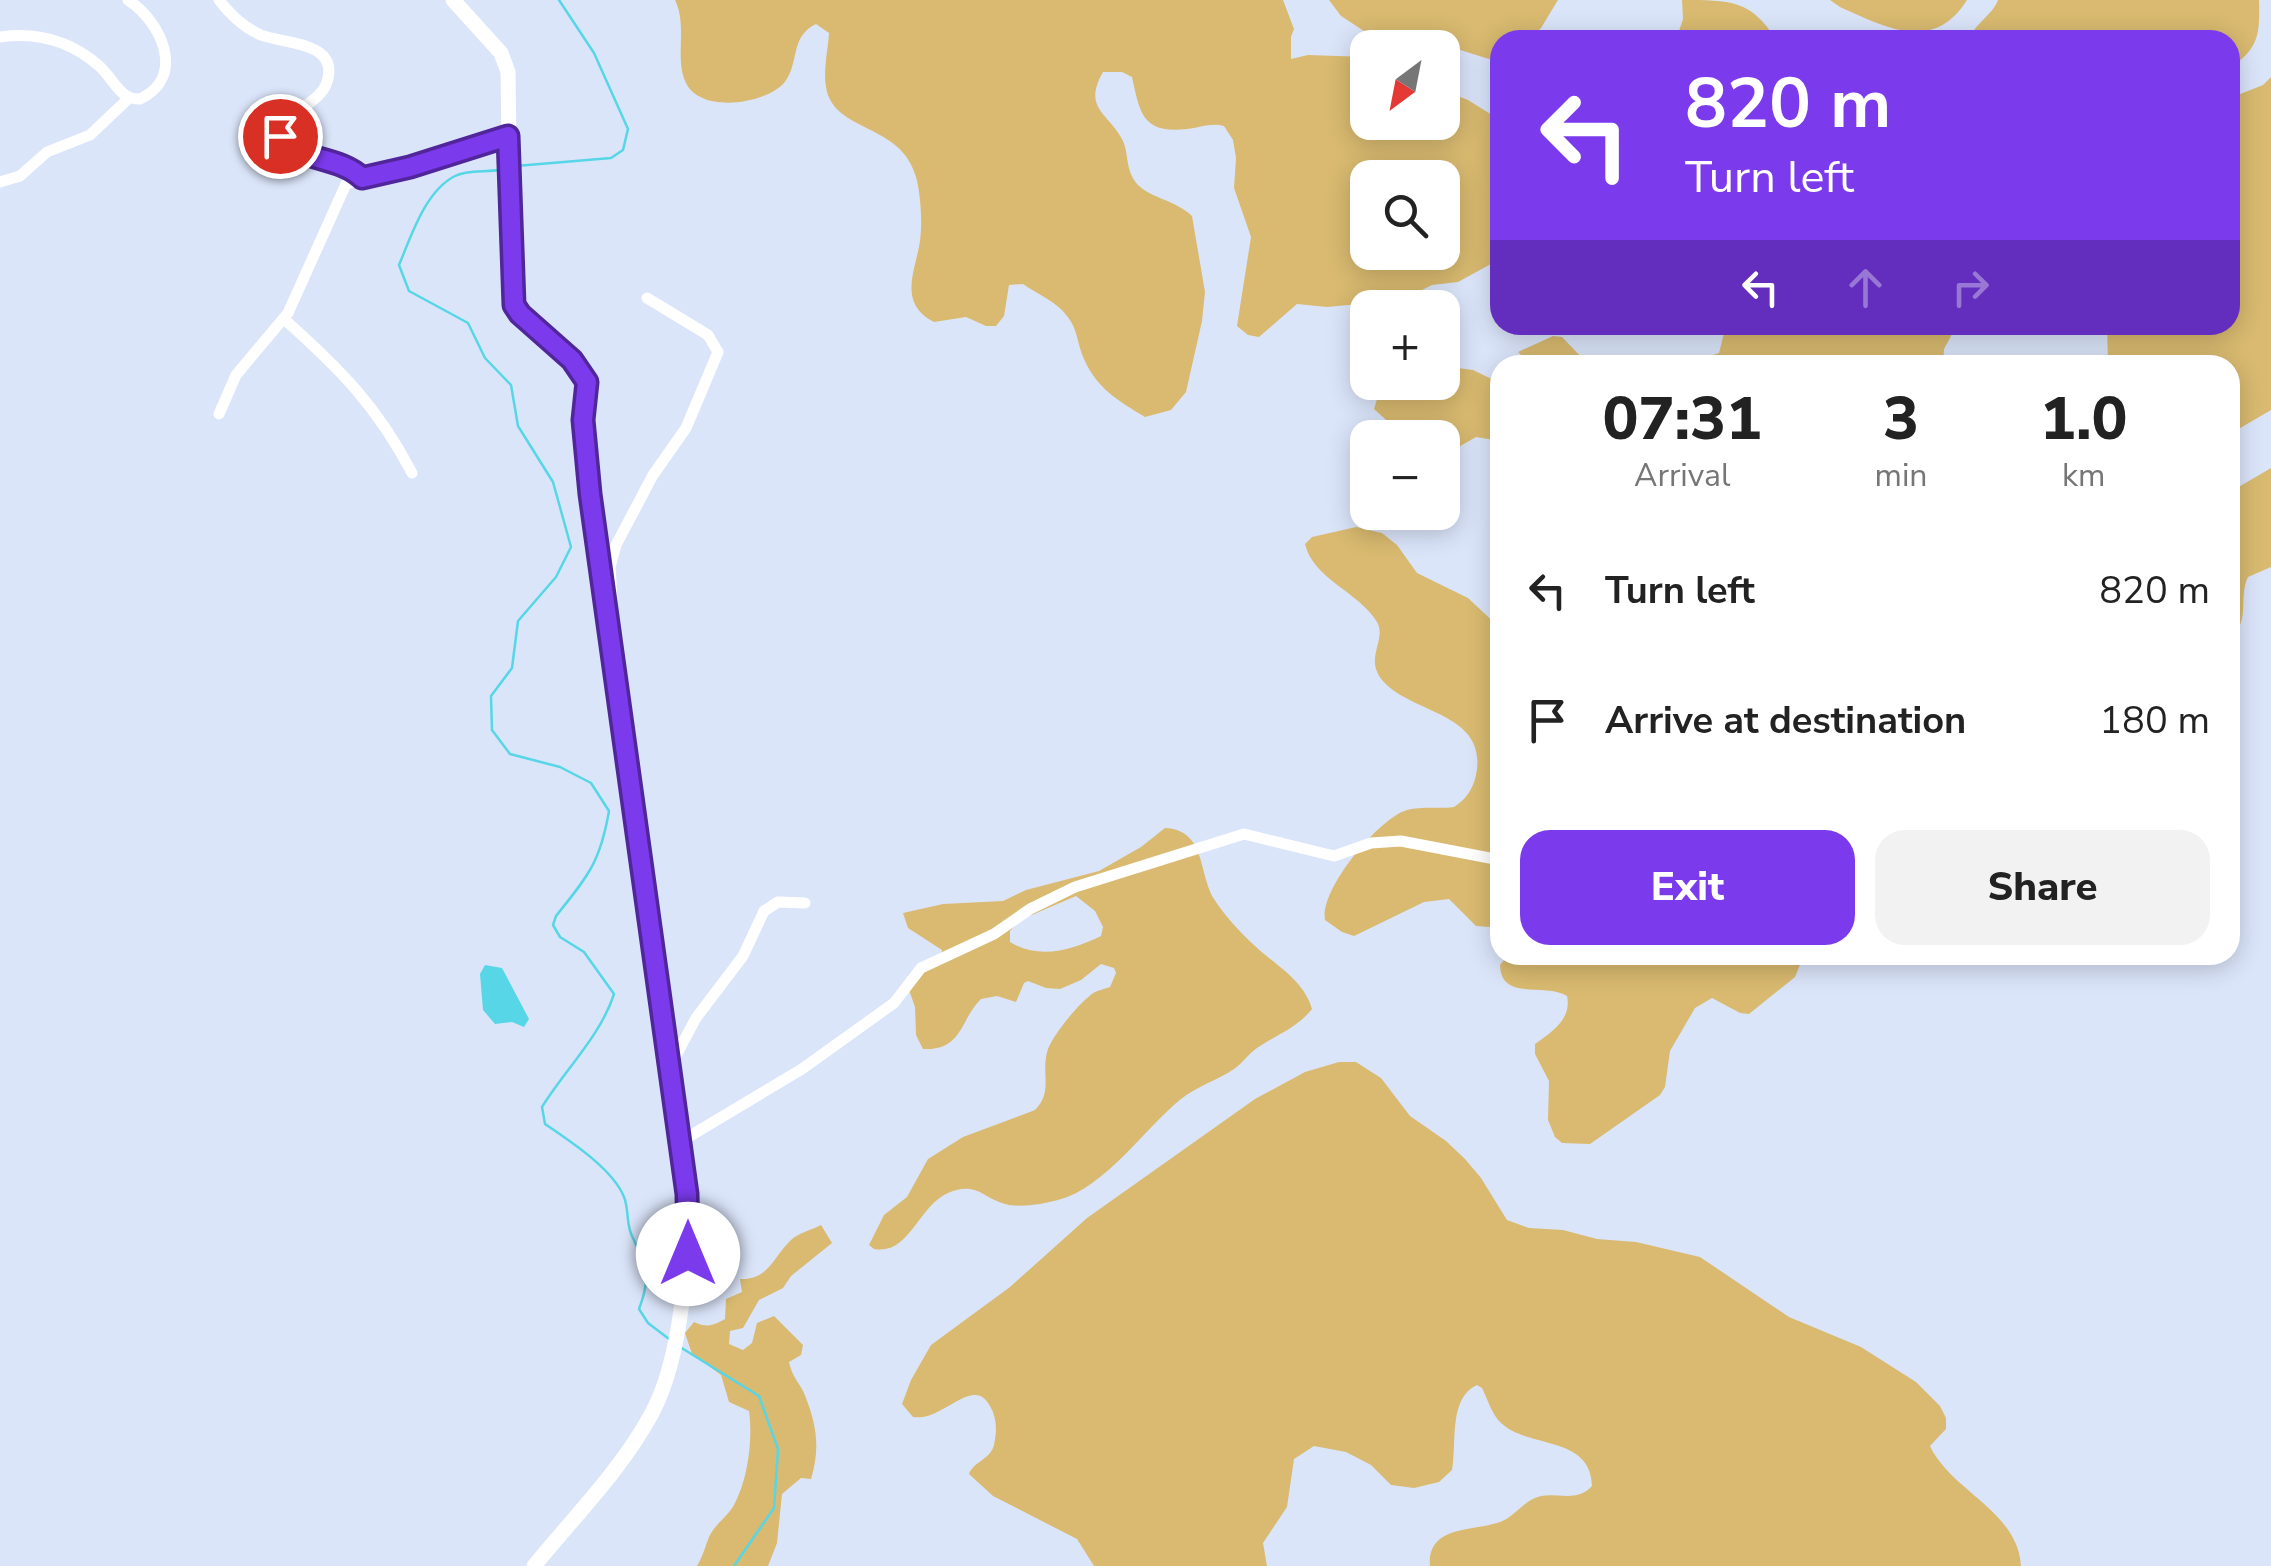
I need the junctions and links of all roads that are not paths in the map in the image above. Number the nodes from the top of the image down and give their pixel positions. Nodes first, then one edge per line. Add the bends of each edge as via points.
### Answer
1 (128, 0) edge
2 (219, 0) edge
3 (453, 0) edge
4 (0, 36) edge
5 (129, 98) junction
6 (508, 136) junction
7 (362, 178) junction
8 (0, 182) edge
9 (647, 298) dead end
10 (284, 319) junction
11 (219, 414) dead end
12 (412, 473) dead end
13 (614, 679) junction
14 (1490, 858) edge
15 (805, 903) dead end
16 (670, 1067) junction
17 (680, 1142) junction
18 (534, 1566) edge

1 - 5 street via 158,28 166,57 153,90
2 - 7 street via 250,30 310,47 325,58 324,88 287,121 280,140 345,164
3 - 6 street via 506,62
4 - 5 street via 32,34 68,46 99,65
5 - 8 street via 90,134
6 - 7 street
6 - 13 street via 514,305 587,382 584,434
7 - 10 street via 341,190
9 - 13 street via 708,335 718,352 686,428 614,551
10 - 11 street via 236,375
10 - 12 street via 350,380
13 - 16 street
14 - 17 street via 1390,841 1334,856 1244,834 1076,887 921,968 894,1002 802,1069
15 - 16 street via 778,902 764,911 743,956 696,1018
16 - 17 street
17 - 18 street via 688,1254 659,1398 636,1439

